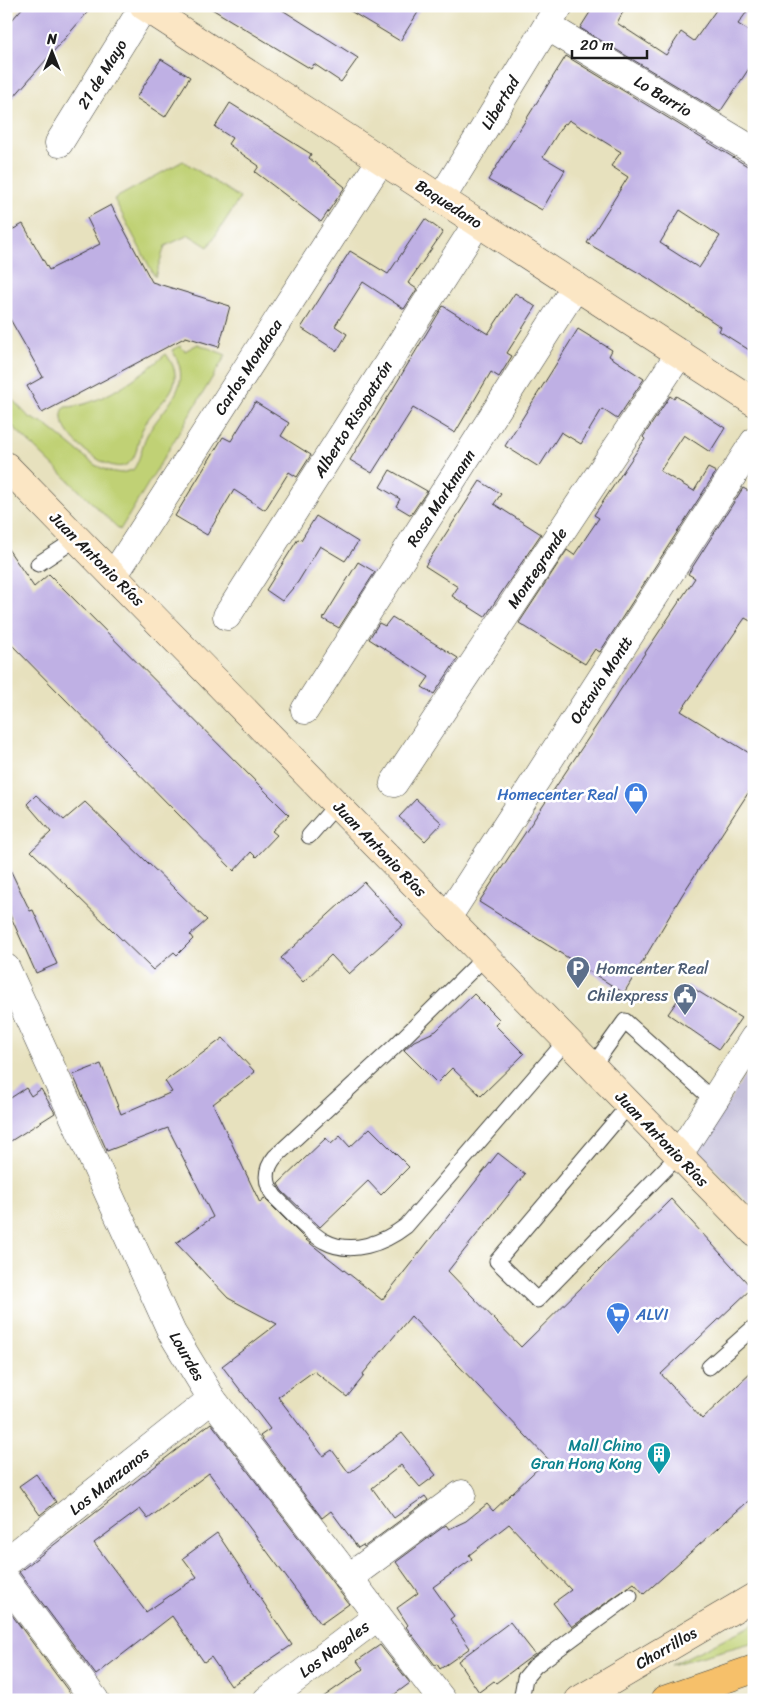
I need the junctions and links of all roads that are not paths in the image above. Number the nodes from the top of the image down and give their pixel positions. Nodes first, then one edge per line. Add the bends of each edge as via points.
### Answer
1 (144, 6) edge
2 (553, 16) edge
3 (59, 143) dead end
4 (754, 152) edge
5 (381, 160) junction
6 (441, 199) junction
7 (478, 222) junction
8 (576, 286) junction
9 (680, 353) junction
10 (754, 402) edge
11 (754, 442) edge
12 (6, 466) edge
13 (76, 539) junction
14 (38, 564) dead end
15 (114, 575) junction
16 (227, 616) dead end
17 (305, 710) dead end
18 (394, 783) dead end
19 (337, 804) junction
20 (310, 836) dead end
21 (447, 918) junction
22 (485, 957) junction
23 (6, 968) edge
24 (754, 1038) edge
25 (566, 1041) junction
26 (592, 1067) junction
27 (713, 1100) junction
28 (629, 1105) junction
29 (678, 1156) junction
30 (754, 1232) edge
31 (754, 1326) edge
32 (709, 1367) dead end
33 (212, 1399) junction
34 (462, 1494) dead end
35 (6, 1562) edge
36 (348, 1578) junction
37 (6, 1581) edge
38 (630, 1596) dead end
39 (754, 1596) edge
40 (377, 1616) junction
41 (754, 1669) edge
42 (95, 1700) edge
43 (267, 1700) edge
44 (442, 1700) edge
45 (520, 1700) edge
46 (579, 1700) edge
47 (664, 1700) edge

1 - 3 street, 21 de Mayo
1 - 5 main road, Baquedano
2 - 4 street, Lo Barrio
2 - 6 street, Libertad
5 - 6 main road, Baquedano
5 - 15 street, Carlos Mondaca
6 - 7 main road, Baquedano
7 - 8 main road, Baquedano
7 - 16 street, Alberto Risopatrón
8 - 9 main road, Baquedano
8 - 17 street, Rosa Markmann
9 - 10 main road, Baquedano
9 - 18 street, Montegrande
11 - 21 street, Octavio Montt
12 - 13 main road, Juan Antonio Ríos
13 - 14 lane
13 - 15 main road, Juan Antonio Ríos
15 - 19 main road, Juan Antonio Ríos
19 - 20 lane
19 - 21 main road, Juan Antonio Ríos
21 - 22 main road, Juan Antonio Ríos
22 - 25 main road, Juan Antonio Ríos
22 - 25 lane via 393,1048 274,1156 266,1176 275,1197 323,1241 335,1245 361,1247 393,1236 406,1226
23 - 33 street, Lourdes via 172,1333
24 - 27 street
25 - 26 main road, Juan Antonio Ríos
26 - 27 lane via 625,1020
26 - 28 main road, Juan Antonio Ríos
27 - 29 street
28 - 29 main road, Juan Antonio Ríos
28 - 29 lane via 497,1262 537,1300
29 - 30 main road, Juan Antonio Ríos
31 - 32 lane
33 - 35 street, Los Manzanos
33 - 36 street, Lourdes
34 - 36 street
36 - 40 street, Lourdes
37 - 42 street
38 - 45 lane via 535,1666 525,1678
39 - 46 main road, Chorrillos
40 - 43 street, Los Nogales
40 - 44 street, Lourdes
41 - 47 highway

